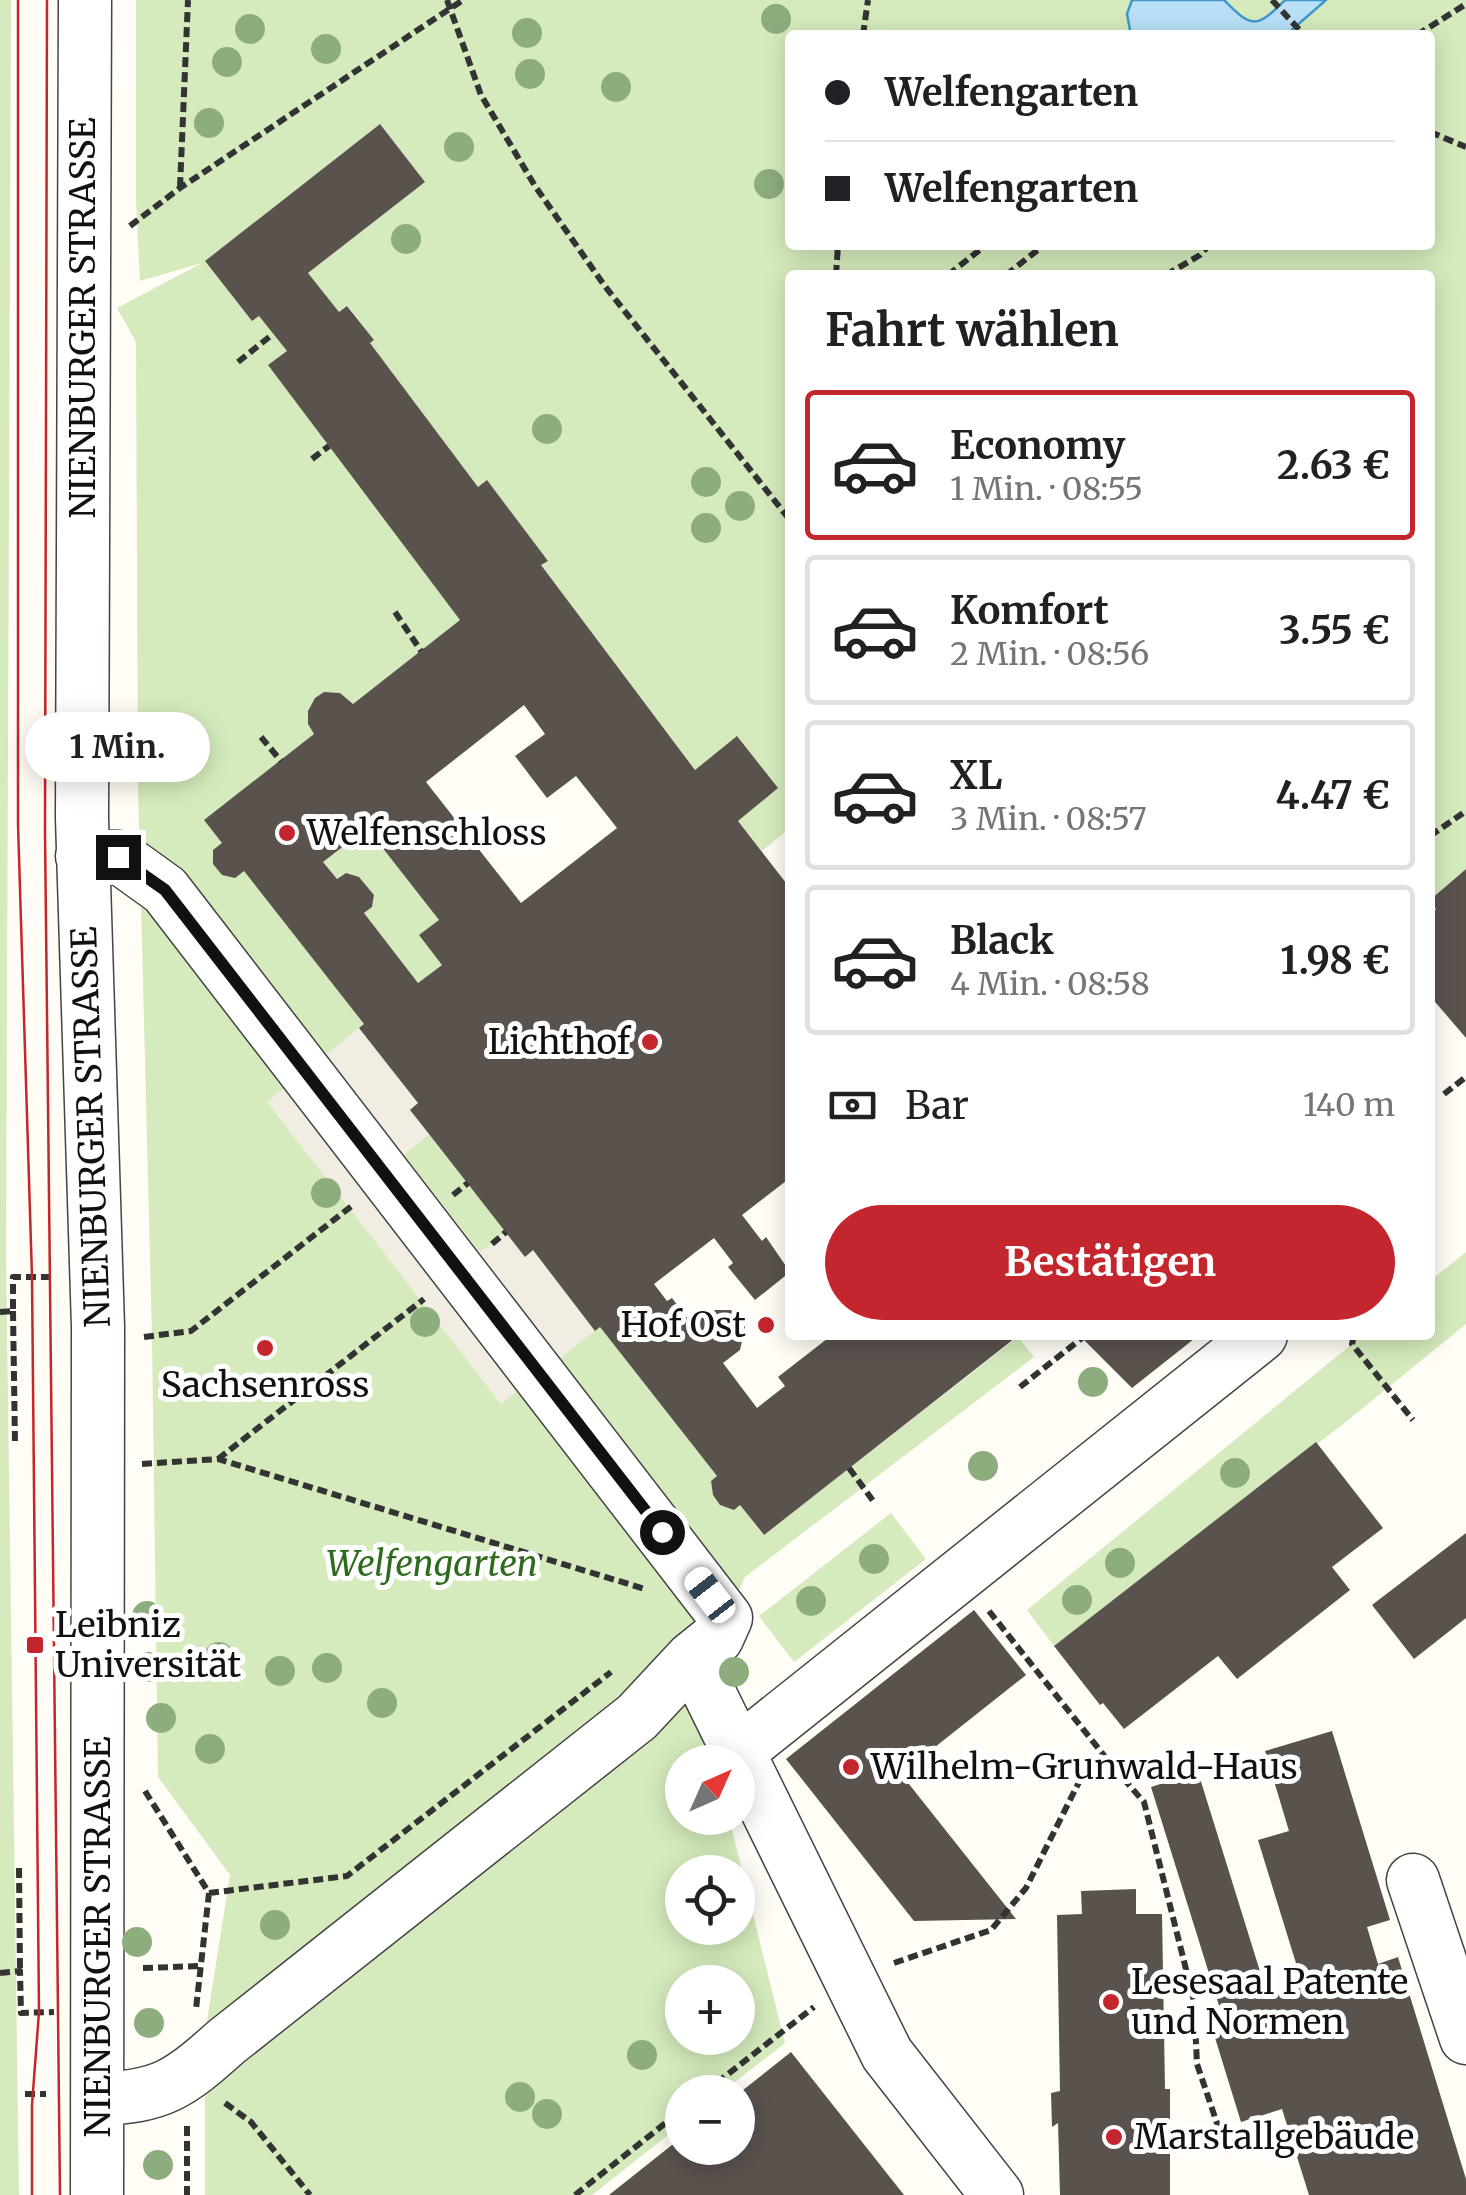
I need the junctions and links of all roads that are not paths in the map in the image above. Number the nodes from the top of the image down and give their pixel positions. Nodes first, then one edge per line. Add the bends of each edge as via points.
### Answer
1 (85, 0) edge
2 (82, 856) junction
3 (1255, 1340) edge
4 (692, 1658) junction
5 (735, 1745) edge
6 (747, 1745) edge
7 (755, 1786) edge
8 (1413, 1880) dead end
9 (1466, 2038) edge
10 (97, 2099) junction
11 (97, 2195) edge
12 (997, 2195) edge

1 - 2 street, NIENBURGER STRASSE
2 - 4 street via 118,857 165,890 710,1595 726,1618 717,1638
2 - 10 street, NIENBURGER STRASSE via 98,1327
3 - 6 street
4 - 5 street
4 - 10 street via 637,1718 188,2076 164,2091
7 - 12 street via 887,2054
8 - 9 street
10 - 11 street, NIENBURGER STRASSE

